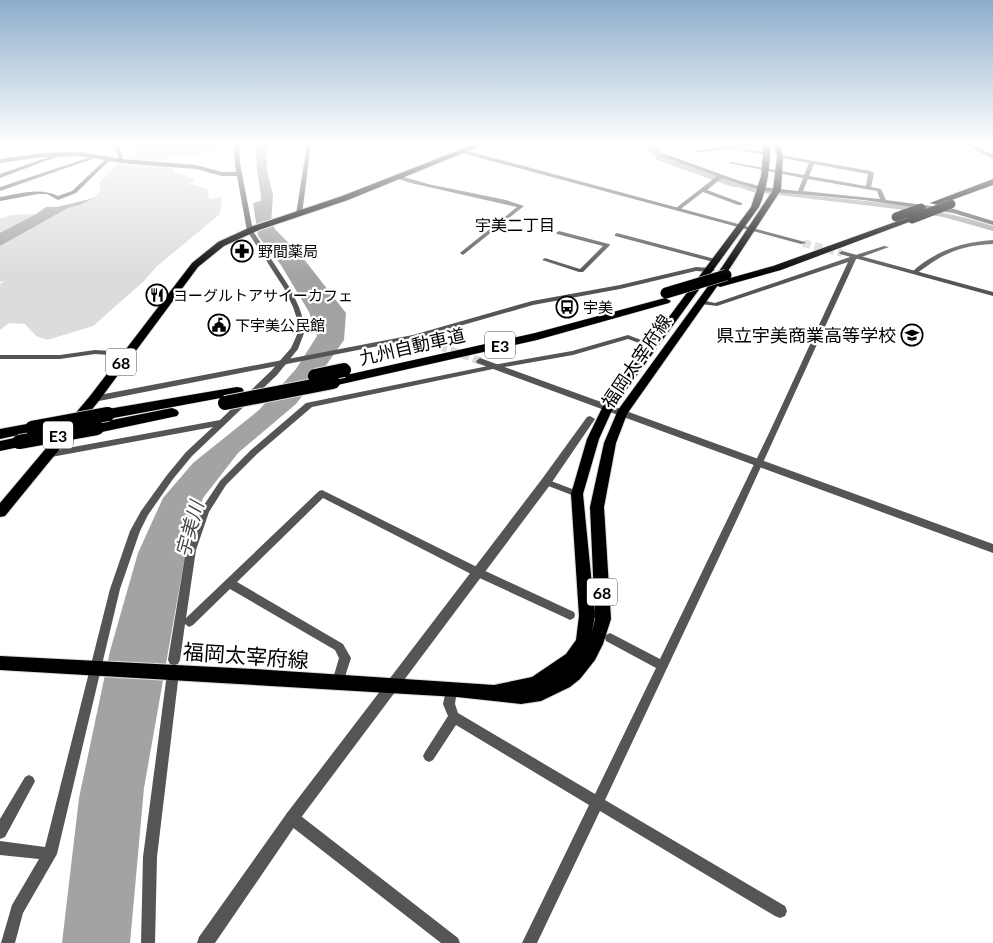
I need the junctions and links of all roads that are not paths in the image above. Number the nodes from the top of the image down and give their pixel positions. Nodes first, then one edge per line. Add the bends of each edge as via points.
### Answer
1 (76, 188) edge
2 (243, 188) edge
3 (303, 188) edge
4 (368, 188) edge
5 (432, 188) edge
6 (599, 188) edge
7 (705, 188) edge
8 (759, 188) edge
9 (802, 188) edge
10 (868, 188) edge
11 (976, 188) edge
12 (763, 189) junction
13 (993, 189) edge
14 (702, 190) junction
15 (777, 190) junction
16 (800, 193) junction
17 (0, 199) edge
18 (884, 201) junction
19 (740, 204) dead end
20 (678, 209) junction
21 (299, 214) junction
22 (993, 223) edge
23 (740, 225) junction
24 (751, 228) junction
25 (253, 230) junction
26 (559, 233) dead end
27 (617, 235) dead end
28 (993, 242) edge
29 (803, 243) tunnel mouth
30 (886, 246) dead end
31 (463, 253) dead end
32 (842, 253) tunnel mouth
33 (854, 256) junction
34 (545, 260) dead end
35 (717, 261) junction
36 (711, 270) junction
37 (914, 273) junction
38 (723, 280) junction
39 (993, 294) edge
40 (666, 297) junction
41 (701, 302) junction
42 (414, 337) junction
43 (428, 342) tunnel mouth
44 (653, 346) junction
45 (126, 354) junction
46 (0, 357) edge
47 (480, 361) tunnel mouth
48 (283, 364) junction
49 (493, 367) junction
50 (94, 399) junction
51 (608, 408) junction
52 (622, 413) junction
53 (590, 419) dead end
54 (223, 422) junction
55 (0, 434) edge
56 (0, 446) edge
57 (46, 455) junction
58 (760, 465) junction
59 (546, 482) junction
60 (577, 494) junction
61 (0, 512) edge
62 (993, 549) edge
63 (477, 572) junction
64 (229, 583) junction
65 (570, 615) dead end
66 (189, 622) dead end
67 (610, 638) dead end
68 (0, 663) edge
69 (662, 666) junction
70 (95, 667) junction
71 (173, 671) junction
72 (338, 682) junction
73 (393, 686) junction
74 (452, 689) junction
75 (489, 692) junction
76 (454, 717) junction
77 (429, 756) dead end
78 (29, 781) dead end
79 (598, 801) junction
80 (292, 818) junction
81 (0, 832) edge
82 (0, 848) edge
83 (50, 854) junction
84 (780, 911) dead end
85 (8, 943) edge
86 (148, 943) edge
87 (205, 943) edge
88 (453, 943) edge
89 (529, 943) edge

1 - 17 street via 58,198 38,192
2 - 25 street
3 - 21 street
4 - 21 main road, 68
5 - 31 street via 521,206
6 - 20 street
7 - 14 street
8 - 12 street
9 - 16 street
10 - 18 street via 879,190
11 - 38 highway, 九州自動車道 / E3, bridge
12 - 15 street
12 - 23 main road, 福岡太宰府線 / 68 via 755,207
13 - 38 highway, 九州自動車道 / E3, bridge via 784,265
14 - 19 street
14 - 20 street
15 - 16 street
15 - 24 main road, 福岡太宰府線 / 68
16 - 18 street
18 - 22 street via 954,211
20 - 23 street
21 - 25 main road, 68
23 - 24 street
23 - 35 main road, 福岡太宰府線 / 68
24 - 29 street
24 - 41 main road, 福岡太宰府線 / 68
25 - 45 main road, 68 via 221,244 195,265
25 - 48 street via 296,307 303,328
26 - 34 street via 607,245 581,271
27 - 35 street
28 - 37 street via 952,247
30 - 33 street
32 - 33 street
33 - 37 street
33 - 41 street via 715,305
33 - 58 street
35 - 36 main road, 福岡太宰府線 / 68
36 - 42 street via 696,269 532,303
36 - 44 main road, 福岡太宰府線 / 68
37 - 39 street
38 - 40 highway, 九州自動車道 / E3
40 - 55 highway, 九州自動車道 / E3, bridge via 344,370
40 - 56 highway, 九州自動車道 / E3, bridge via 537,336 333,382
41 - 52 main road, 福岡太宰府線 / 68
42 - 43 street
42 - 48 street
44 - 49 street via 628,337 574,353
44 - 51 main road, 福岡太宰府線 / 68
45 - 46 street via 95,352 60,357
45 - 50 main road, 68
47 - 49 street
48 - 50 street
48 - 54 street
49 - 51 street
49 - 71 street via 309,405 254,452 223,483 205,511 191,550
50 - 57 main road, 68
51 - 52 street
51 - 60 main road, 福岡太宰府線 / 68 via 593,439
52 - 58 street
52 - 75 main road, 福岡太宰府線 / 68 via 610,443 597,507 604,619 595,649 580,669 561,684 539,693 514,697
53 - 59 street
54 - 57 street
54 - 70 street via 189,454 144,513 115,589
57 - 61 main road, 68
58 - 62 street
58 - 69 street
59 - 60 street
59 - 63 street
60 - 75 main road, 福岡太宰府線 / 68 via 587,616 583,642 572,659 535,684
63 - 64 street via 322,493
63 - 65 street
63 - 73 street
64 - 66 street
64 - 72 street via 339,647 346,658
67 - 69 street
68 - 70 main road, 福岡太宰府線 / 68
69 - 79 street
70 - 71 main road, 福岡太宰府線 / 68
70 - 83 street
71 - 72 main road, 福岡太宰府線 / 68
71 - 86 street via 150,857
72 - 73 main road, 福岡太宰府線 / 68
73 - 74 main road, 福岡太宰府線 / 68
73 - 80 street
74 - 75 main road, 福岡太宰府線 / 68
74 - 76 street via 449,704
76 - 77 street
76 - 79 street
78 - 81 street
79 - 84 street
79 - 89 street
80 - 87 street
80 - 88 street
82 - 83 street
83 - 85 street via 17,910

